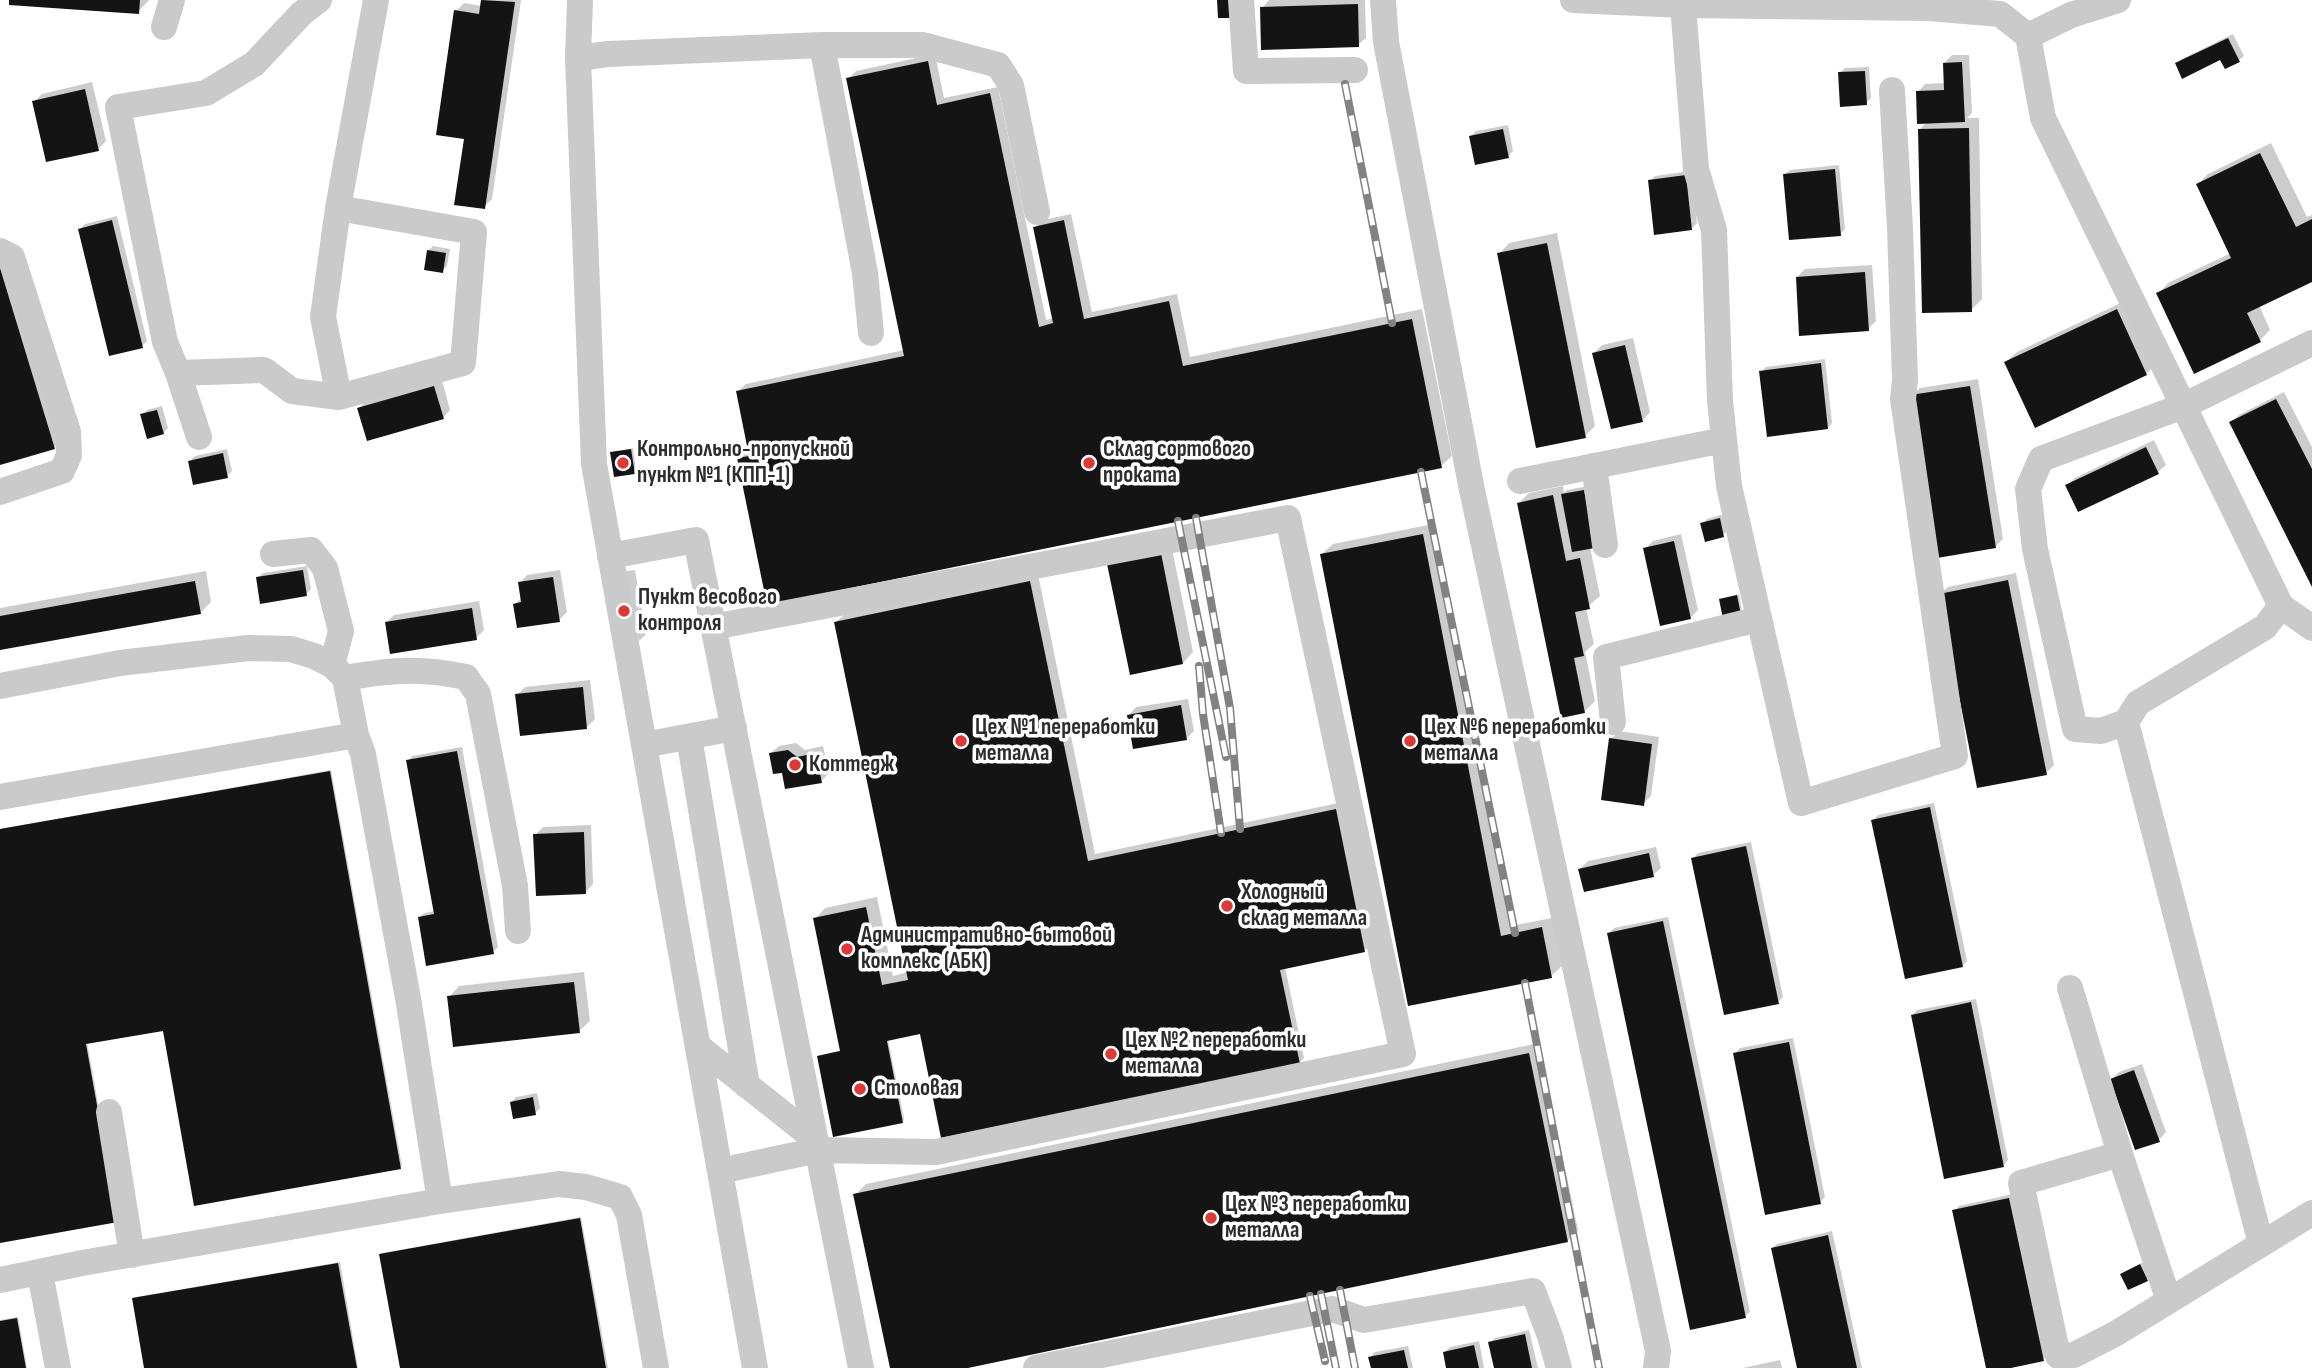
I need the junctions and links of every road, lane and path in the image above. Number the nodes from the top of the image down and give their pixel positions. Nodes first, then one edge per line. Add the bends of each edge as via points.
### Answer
1 (172, 0) edge
2 (319, 0) edge
3 (376, 0) edge
4 (580, 0) edge
5 (1241, 0) edge
6 (1383, 0) edge
7 (1573, 0) edge
8 (2118, 0) edge
9 (1683, 5) junction
10 (1996, 7) edge
11 (164, 27) dead end
12 (2028, 36) junction
13 (822, 45) junction
14 (578, 58) junction
15 (1355, 70) dead end
16 (1892, 89) dead end
17 (338, 208) junction
18 (1037, 212) dead end
19 (0, 251) edge
20 (871, 333) dead end
21 (2312, 343) edge
22 (178, 373) junction
23 (338, 397) junction
24 (2183, 406) junction
25 (199, 438) dead end
26 (1724, 440) junction
27 (1594, 466) junction
28 (1520, 481) dead end
29 (0, 492) edge
30 (1605, 545) dead end
31 (273, 554) dead end
32 (610, 556) junction
33 (2281, 606) junction
34 (1759, 619) junction
35 (713, 627) junction
36 (2312, 628) edge
37 (339, 672) junction
38 (0, 686) edge
39 (1614, 722) dead end
40 (2126, 722) junction
41 (734, 728) junction
42 (356, 735) junction
43 (689, 737) junction
44 (644, 745) junction
45 (0, 797) edge
46 (517, 931) dead end
47 (2070, 988) dead end
48 (699, 1047) junction
49 (747, 1086) junction
50 (109, 1112) dead end
51 (817, 1145) junction
52 (2120, 1154) junction
53 (720, 1171) junction
54 (440, 1201) junction
55 (2312, 1213) edge
56 (2261, 1244) junction
57 (132, 1255) junction
58 (40, 1273) junction
59 (0, 1280) edge
60 (2169, 1301) junction
61 (58, 1368) edge
62 (656, 1368) edge
63 (755, 1368) edge
64 (861, 1368) edge
65 (1035, 1368) edge
66 (1559, 1368) edge
67 (1656, 1368) edge

1 - 11 lane
2 - 22 lane via 254,64 206,93 118,107 165,342
3 - 17 lane
4 - 14 lane
5 - 15 lane via 1246,71
6 - 67 lane via 1386,42 1472,490 1658,1351
7 - 9 lane
8 - 12 lane via 2071,15
9 - 10 lane
9 - 26 lane via 1696,169 1714,230
10 - 12 lane
12 - 24 lane via 2043,118
13 - 14 lane
13 - 18 lane via 923,45 998,65 1011,85
13 - 20 lane via 865,273
14 - 32 lane via 594,464
16 - 34 lane via 1903,399 1955,756 1801,803
17 - 23 lane via 323,317
17 - 23 lane via 474,232 463,363
19 - 29 lane via 12,257 68,432 69,455 62,471
21 - 24 lane
22 - 23 lane via 264,370 292,391
22 - 25 lane
24 - 33 lane
24 - 40 lane via 2041,459 2028,489 2035,549 2075,729 2101,731
26 - 27 lane
26 - 34 lane via 1729,486
27 - 28 lane
27 - 30 lane
31 - 37 lane via 311,550 325,568 341,631
32 - 35 lane via 696,540
32 - 44 lane
33 - 36 lane
33 - 40 lane via 2265,627 2138,703
34 - 39 lane via 1606,657
35 - 41 lane
35 - 51 lane via 1288,518 1403,1054 936,1152
37 - 38 lane via 314,656 291,649 248,648 120,663
37 - 42 lane
37 - 46 lane via 439,671 466,677 472,685 478,694 515,886
40 - 56 lane
41 - 43 lane
41 - 51 lane
42 - 45 lane
42 - 54 lane via 408,998
43 - 44 lane
43 - 49 lane
44 - 48 lane
47 - 52 lane
48 - 49 lane
48 - 53 lane
49 - 51 lane
50 - 57 lane
51 - 53 lane
51 - 64 lane
52 - 60 lane
52 - 60 lane via 2021,1183 2058,1356 2074,1355
53 - 63 lane
54 - 57 lane
54 - 62 lane via 559,1184 620,1197 629,1215
55 - 56 lane
56 - 60 lane
57 - 58 lane
58 - 59 lane
58 - 61 lane
65 - 66 lane via 1332,1309 1364,1320 1533,1291

